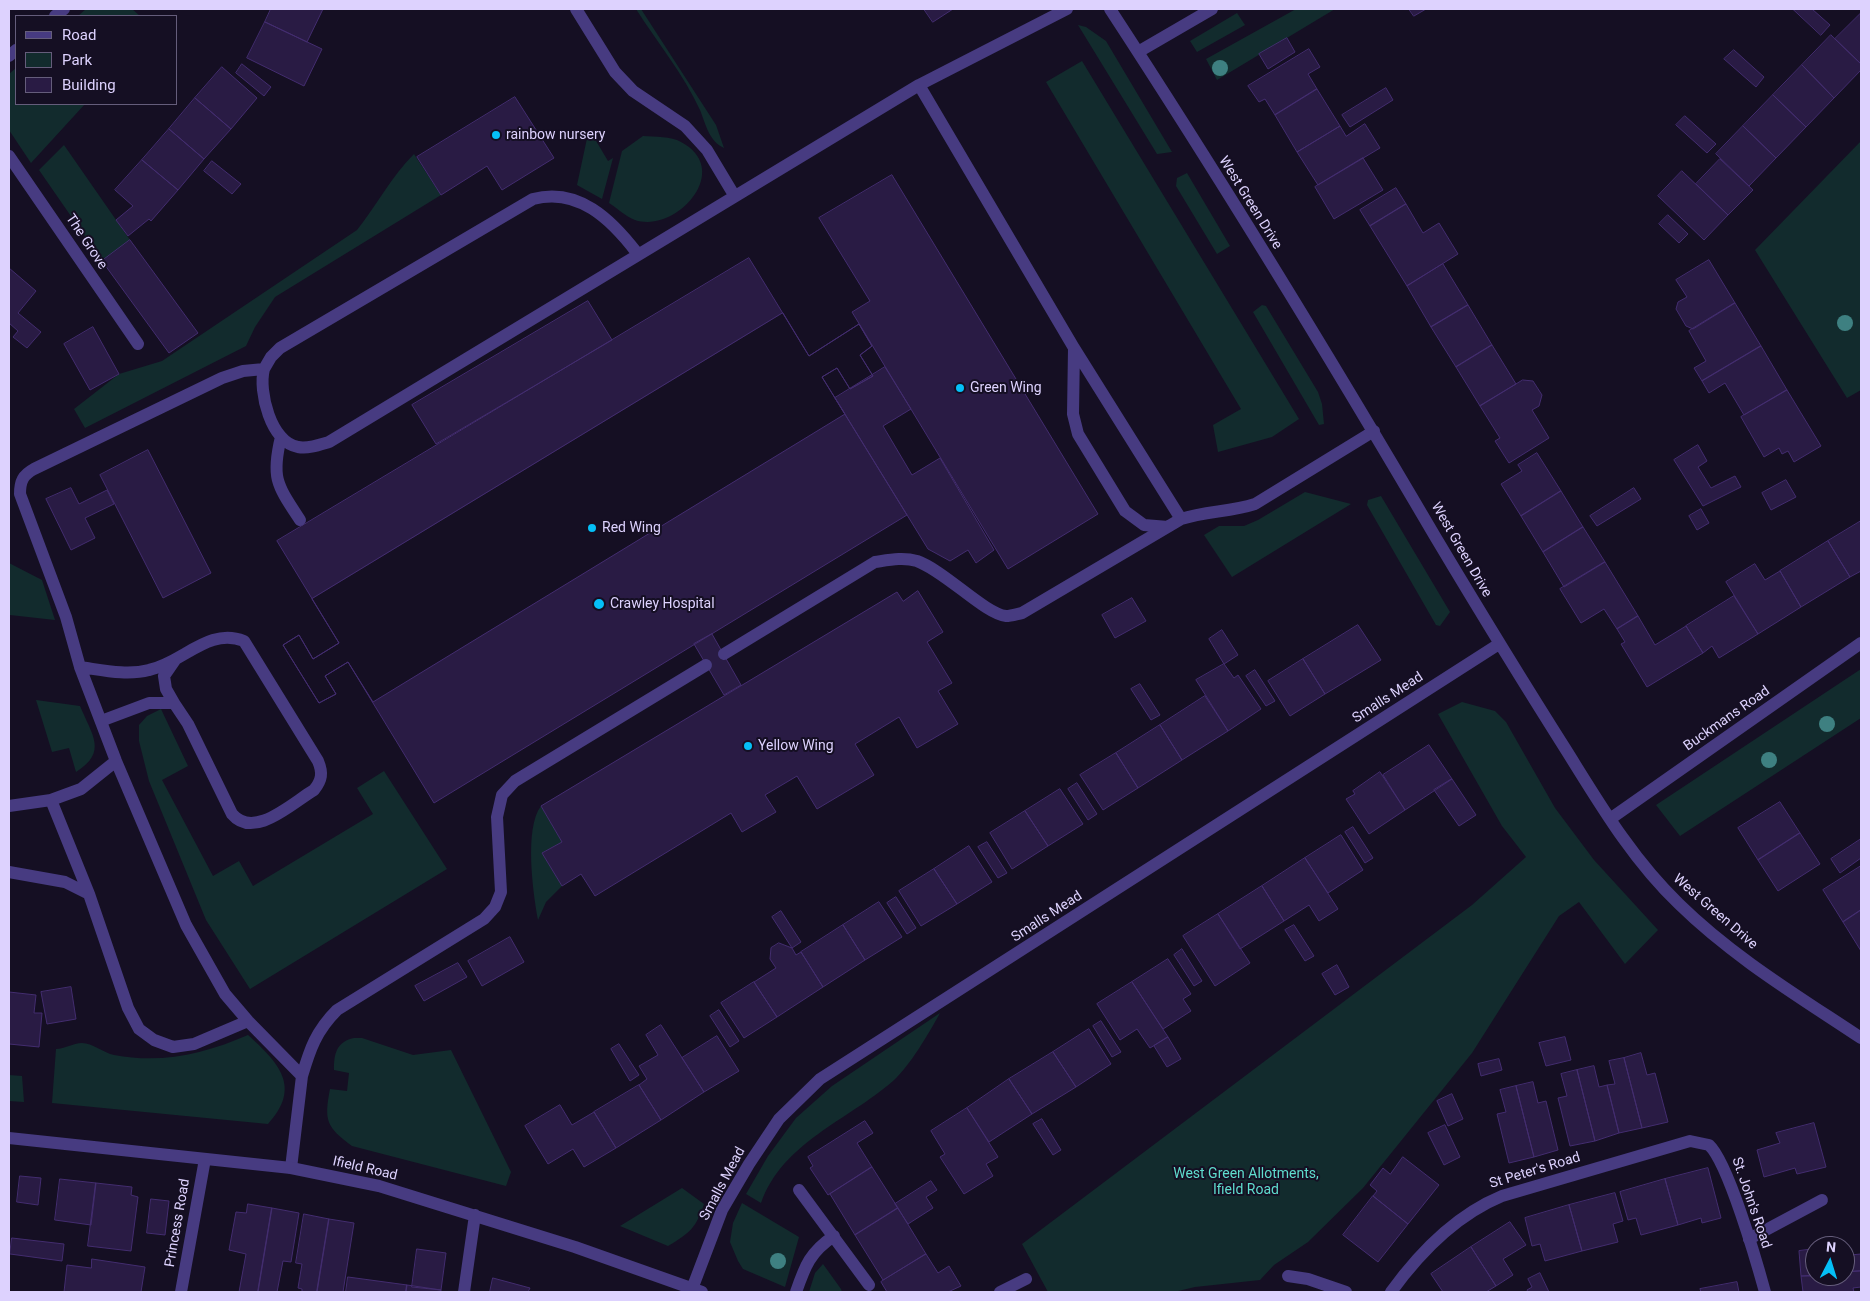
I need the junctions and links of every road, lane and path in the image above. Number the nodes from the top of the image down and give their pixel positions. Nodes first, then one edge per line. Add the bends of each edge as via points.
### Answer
1 (576, 9) edge
2 (1067, 9) edge
3 (1110, 9) edge
4 (1212, 9) edge
5 (1138, 52) junction
6 (918, 85) junction
7 (9, 156) edge
8 (734, 195) junction
9 (637, 253) junction
10 (138, 344) dead end
11 (1074, 348) junction
12 (264, 368) junction
13 (1374, 431) junction
14 (281, 437) junction
15 (1181, 519) junction
16 (300, 520) dead end
17 (1168, 528) junction
18 (1861, 643) edge
19 (1499, 644) junction
20 (724, 654) dead end
21 (177, 658) junction
22 (706, 665) dead end
23 (80, 667) junction
24 (174, 703) junction
25 (101, 721) junction
26 (116, 761) junction
27 (51, 800) junction
28 (9, 806) edge
29 (1610, 819) junction
30 (9, 872) edge
31 (90, 894) junction
32 (248, 1021) junction
33 (1861, 1038) edge
34 (302, 1076) junction
35 (9, 1138) edge
36 (1690, 1141) joint
37 (205, 1160) junction
38 (291, 1168) junction
39 (799, 1190) dead end
40 (1822, 1200) dead end
41 (475, 1215) junction
42 (834, 1236) junction
43 (1749, 1239) junction
44 (1288, 1276) dead end
45 (1026, 1279) dead end
46 (869, 1285) dead end
47 (697, 1290) edge
48 (182, 1292) edge
49 (464, 1292) edge
50 (796, 1292) edge
51 (1000, 1292) edge
52 (1346, 1292) edge
53 (1392, 1292) edge
54 (1765, 1292) edge

1 - 8 street via 615,72 633,91 685,126 707,150
2 - 6 street
3 - 5 street, West Green Drive
4 - 5 street
5 - 13 street, West Green Drive
6 - 8 street
6 - 11 street
7 - 10 street, The Grove
8 - 9 street
9 - 12 street via 625,237 584,204 560,195 533,199 280,348
9 - 14 street via 328,442 297,447
11 - 15 street
11 - 17 street via 1073,414 1078,434 1125,511 1144,525
12 - 14 street via 262,398
12 - 23 street via 222,378 25,474 20,483 20,494 66,617
13 - 15 street via 1255,504
13 - 19 street, West Green Drive
14 - 16 street via 275,467 277,482
15 - 17 street
17 - 20 street via 1022,613 1006,616 988,610 938,571 916,561 895,558 875,562
18 - 29 street, Buckmans Road
19 - 29 street, West Green Drive
19 - 47 street, Smalls Mead via 820,1079 779,1119 748,1164 722,1210
21 - 23 street via 140,672
21 - 24 street via 164,676 166,689
21 - 24 street via 219,637 232,636 244,641 318,761 322,772 320,783 262,822 247,824 238,821
22 - 34 street via 515,781 502,795 497,817 502,892 495,907 484,919 336,1010 322,1024 310,1048
23 - 25 street
24 - 25 street via 149,703
25 - 26 street
26 - 27 street via 81,789
26 - 32 street via 186,926 225,994
27 - 28 street
27 - 31 street
29 - 33 street, West Green Drive via 1643,866 1686,911 1763,973
30 - 31 street via 65,882
31 - 32 street via 128,1008 139,1029 154,1040 173,1047 194,1044
32 - 34 street
34 - 38 street
35 - 37 street, Ifield Road
36 - 43 street, St. John's Road via 1709,1145 1716,1151
36 - 53 street, St Peter's Road via 1480,1205 1461,1217 1423,1253
37 - 38 street, Ifield Road
37 - 48 street, Princess Road
38 - 41 street, Ifield Road via 379,1186
39 - 42 street
40 - 43 street
41 - 47 street, Ifield Road
41 - 49 street
42 - 46 street
42 - 50 street via 818,1247 807,1261
43 - 54 street, St. John's Road
44 - 52 street
45 - 51 street

